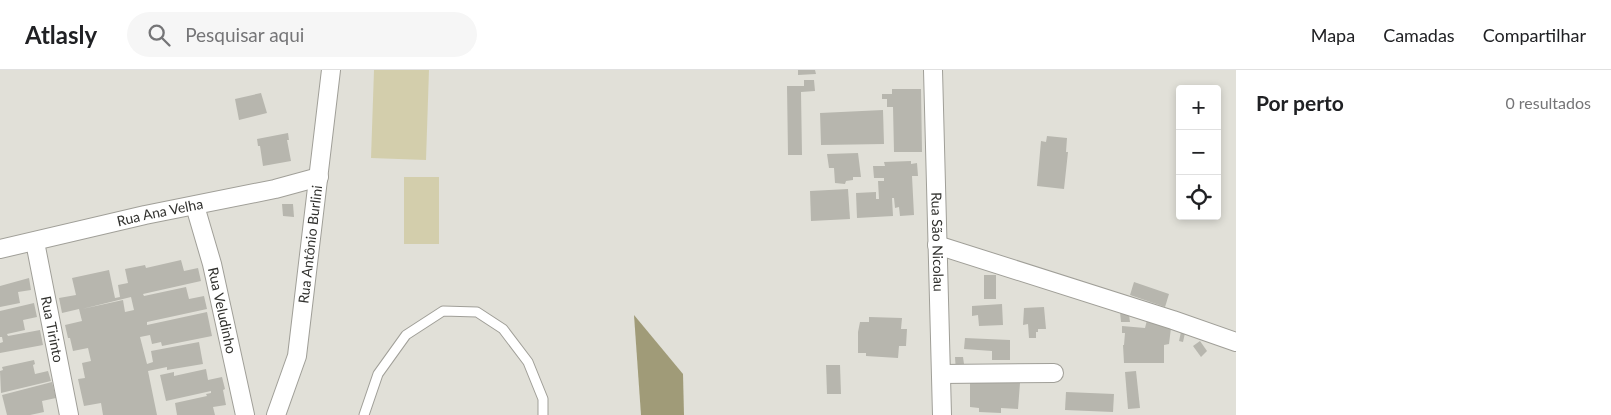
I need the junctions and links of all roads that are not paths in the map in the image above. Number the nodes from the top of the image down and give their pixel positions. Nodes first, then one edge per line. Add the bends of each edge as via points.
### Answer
1 (331, 70) edge
2 (933, 70) edge
3 (319, 178) junction
4 (194, 206) junction
5 (35, 242) junction
6 (937, 245) junction
7 (0, 249) edge
8 (1236, 342) edge
9 (1054, 373) dead end
10 (941, 374) junction
11 (69, 415) edge
12 (245, 415) edge
13 (276, 415) edge
14 (364, 415) edge
15 (543, 415) edge
16 (942, 415) edge

1 - 3 street, Rua Antônio Burlini
2 - 6 street, Rua São Nicolau
3 - 4 street, Rua Ana Velha
3 - 13 street, Rua Antônio Burlini via 298,356
4 - 5 street, Rua Ana Velha
4 - 12 street, Rua Veludinho via 212,264
5 - 7 street, Rua Ana Velha
5 - 11 street, Rua Tirinto
6 - 8 street
6 - 10 street, Rua São Nicolau
9 - 10 street
10 - 16 street, Rua São Nicolau
14 - 15 lane via 378,374 406,335 443,311 477,312 504,328 528,362 543,399

